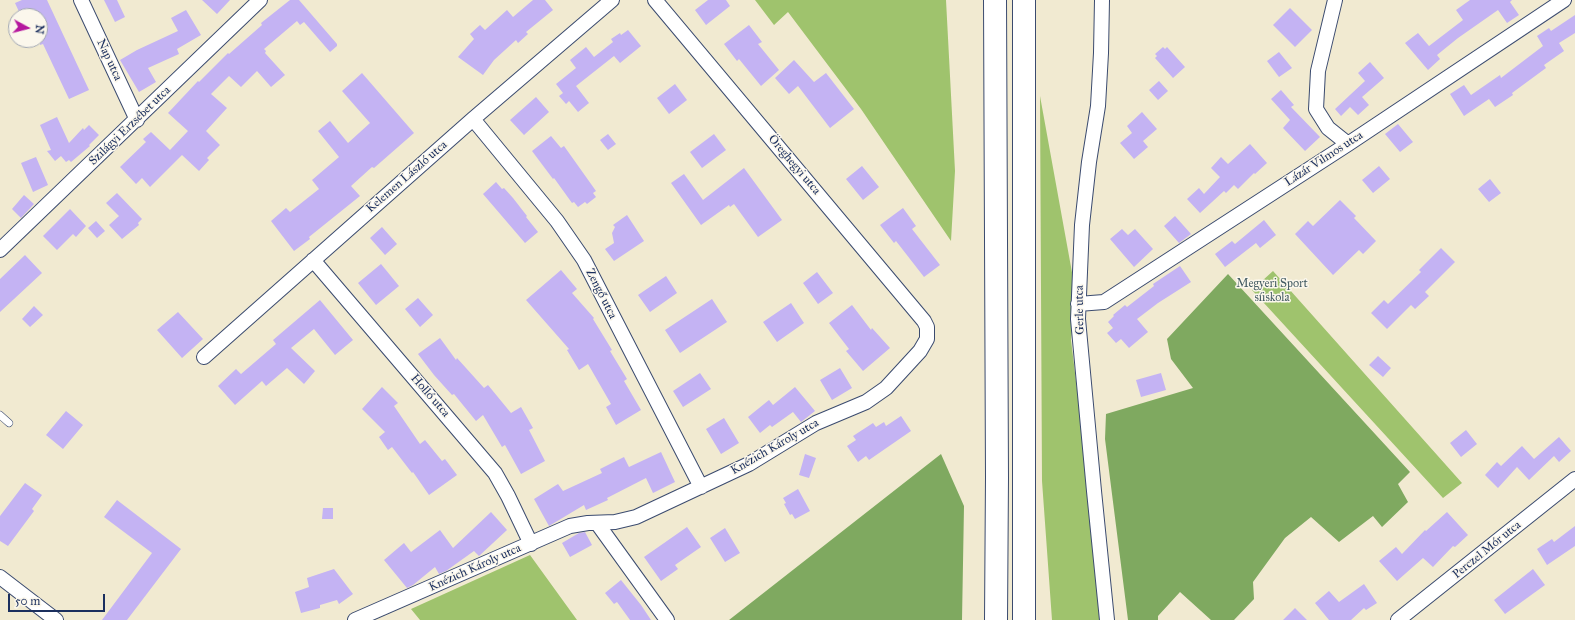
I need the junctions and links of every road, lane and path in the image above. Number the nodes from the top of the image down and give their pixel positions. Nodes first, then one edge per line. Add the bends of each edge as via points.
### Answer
1 (81, 0) edge
2 (260, 0) edge
3 (612, 0) edge
4 (655, 0) edge
5 (995, 0) edge
6 (1024, 0) edge
7 (1102, 0) edge
8 (1335, 0) edge
9 (1564, 0) edge
10 (473, 119) junction
11 (137, 120) junction
12 (1348, 144) junction
13 (0, 250) edge
14 (313, 260) junction
15 (1078, 304) junction
16 (928, 334) joint
17 (204, 357) dead end
18 (0, 415) edge
19 (9, 423) dead end
20 (1575, 479) edge
21 (701, 487) junction
22 (597, 523) junction
23 (531, 544) junction
24 (2, 582) edge
25 (56, 620) edge
26 (355, 620) edge
27 (667, 620) edge
28 (996, 620) edge
29 (1024, 620) edge
30 (1107, 620) edge
31 (1398, 620) edge

1 - 11 street, Nap utca
2 - 11 street, Szilágyi Erzsébet utca
3 - 10 street, Kelemen László utca
4 - 16 street, Öreghegyi utca via 910,302 924,321
5 - 28 highway
6 - 29 highway
7 - 15 street, Gerle utca via 1098,106 1082,225
8 - 12 street via 1318,71 1316,109 1328,128
9 - 12 street, Lázár Vilmos utca
10 - 14 street, Kelemen László utca
10 - 21 street, Zengő utca via 557,221 584,260
11 - 13 street, Szilágyi Erzsébet utca
12 - 15 street, Lázár Vilmos utca via 1104,302
14 - 17 street, Kelemen László utca
14 - 23 street, Holló utca via 495,473
15 - 30 street, Gerle utca
16 - 21 street, Knézich Károly utca via 920,351 886,388 866,402 816,423 762,457
18 - 19 lane
20 - 31 street, Perczel Mór utca
21 - 22 street, Knézich Károly utca via 636,517
22 - 23 street, Knézich Károly utca via 570,526
22 - 27 street
23 - 26 street, Knézich Károly utca
24 - 25 street

